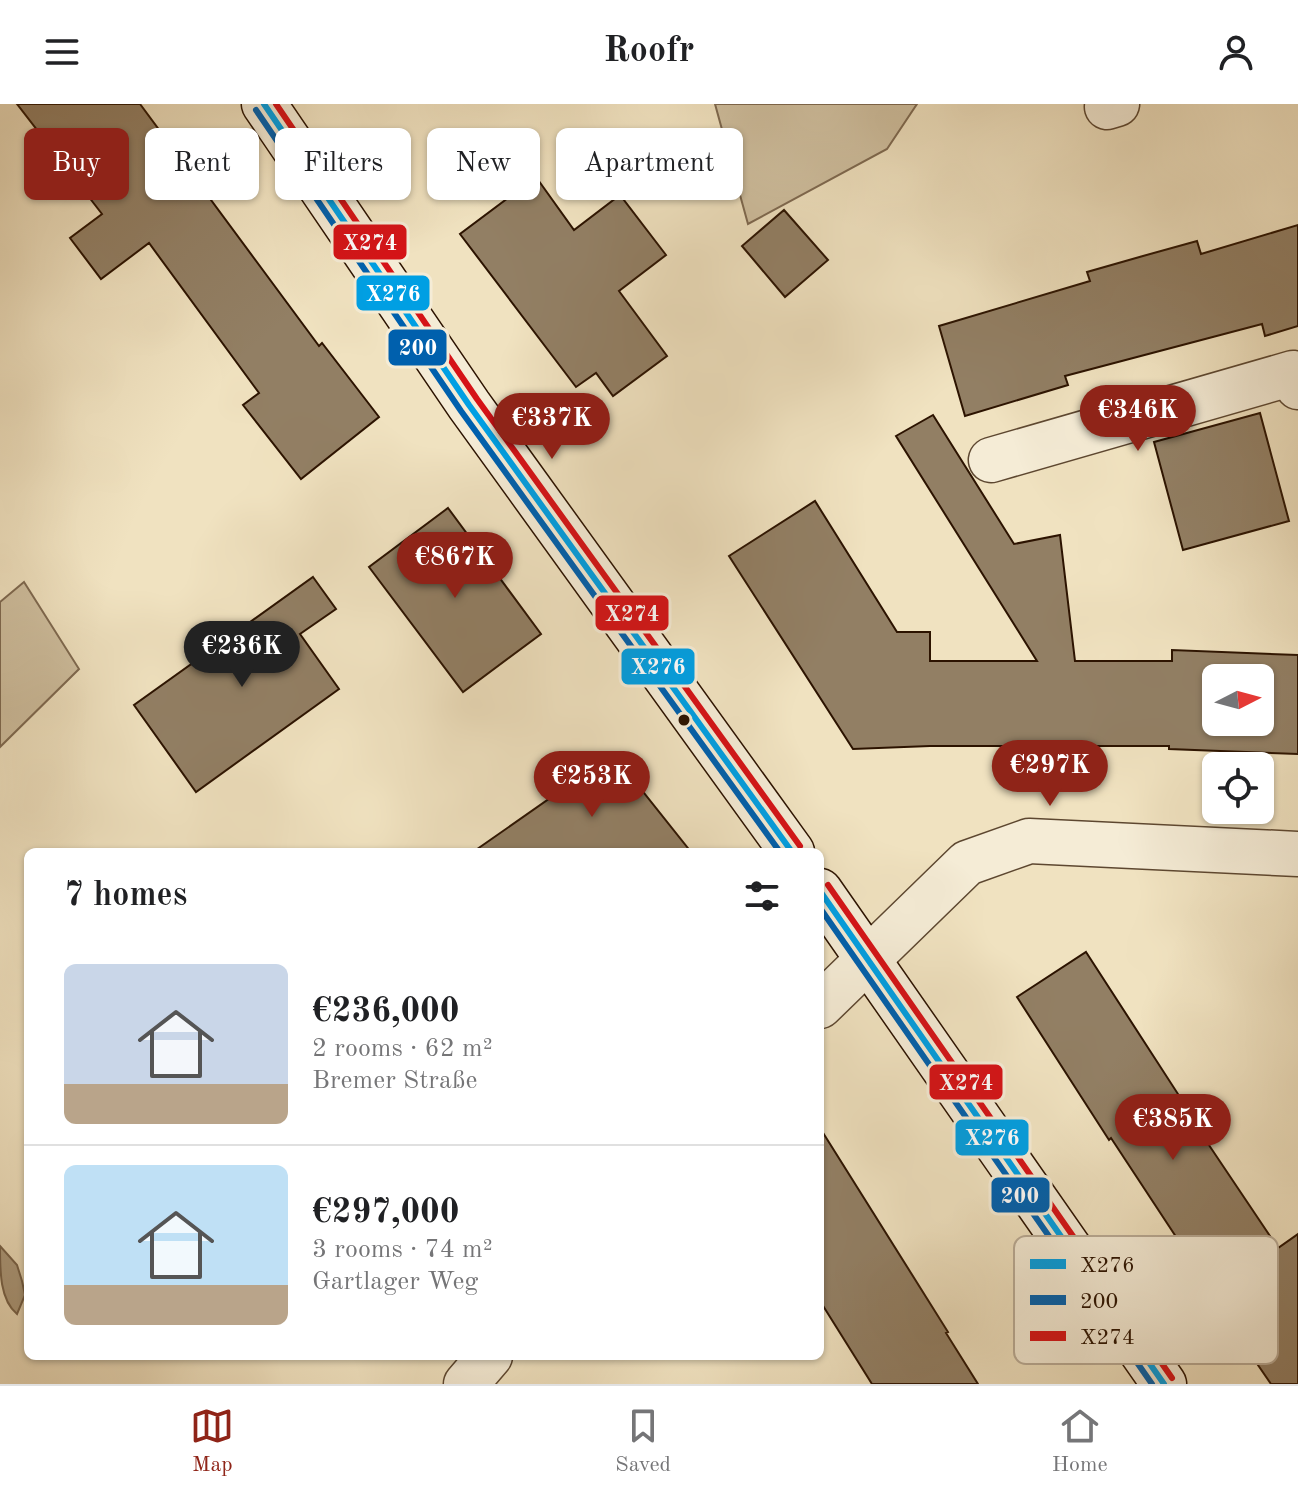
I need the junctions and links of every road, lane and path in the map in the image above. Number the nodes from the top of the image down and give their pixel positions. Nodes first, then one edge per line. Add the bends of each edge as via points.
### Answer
1 (264, 104) edge
2 (1296, 377) edge
3 (991, 460) dead end
4 (789, 848) edge
5 (1298, 854) edge
6 (824, 897) edge
7 (869, 959) junction
8 (824, 1002) edge
9 (1061, 1236) edge
10 (487, 1360) edge
11 (1150, 1364) edge
12 (466, 1384) edge
13 (1164, 1384) edge

1 - 4 main road via 469,405
2 - 3 main road
5 - 7 main road via 1029,841 967,863
6 - 7 main road
7 - 8 main road
7 - 9 main road
10 - 12 main road
11 - 13 main road

